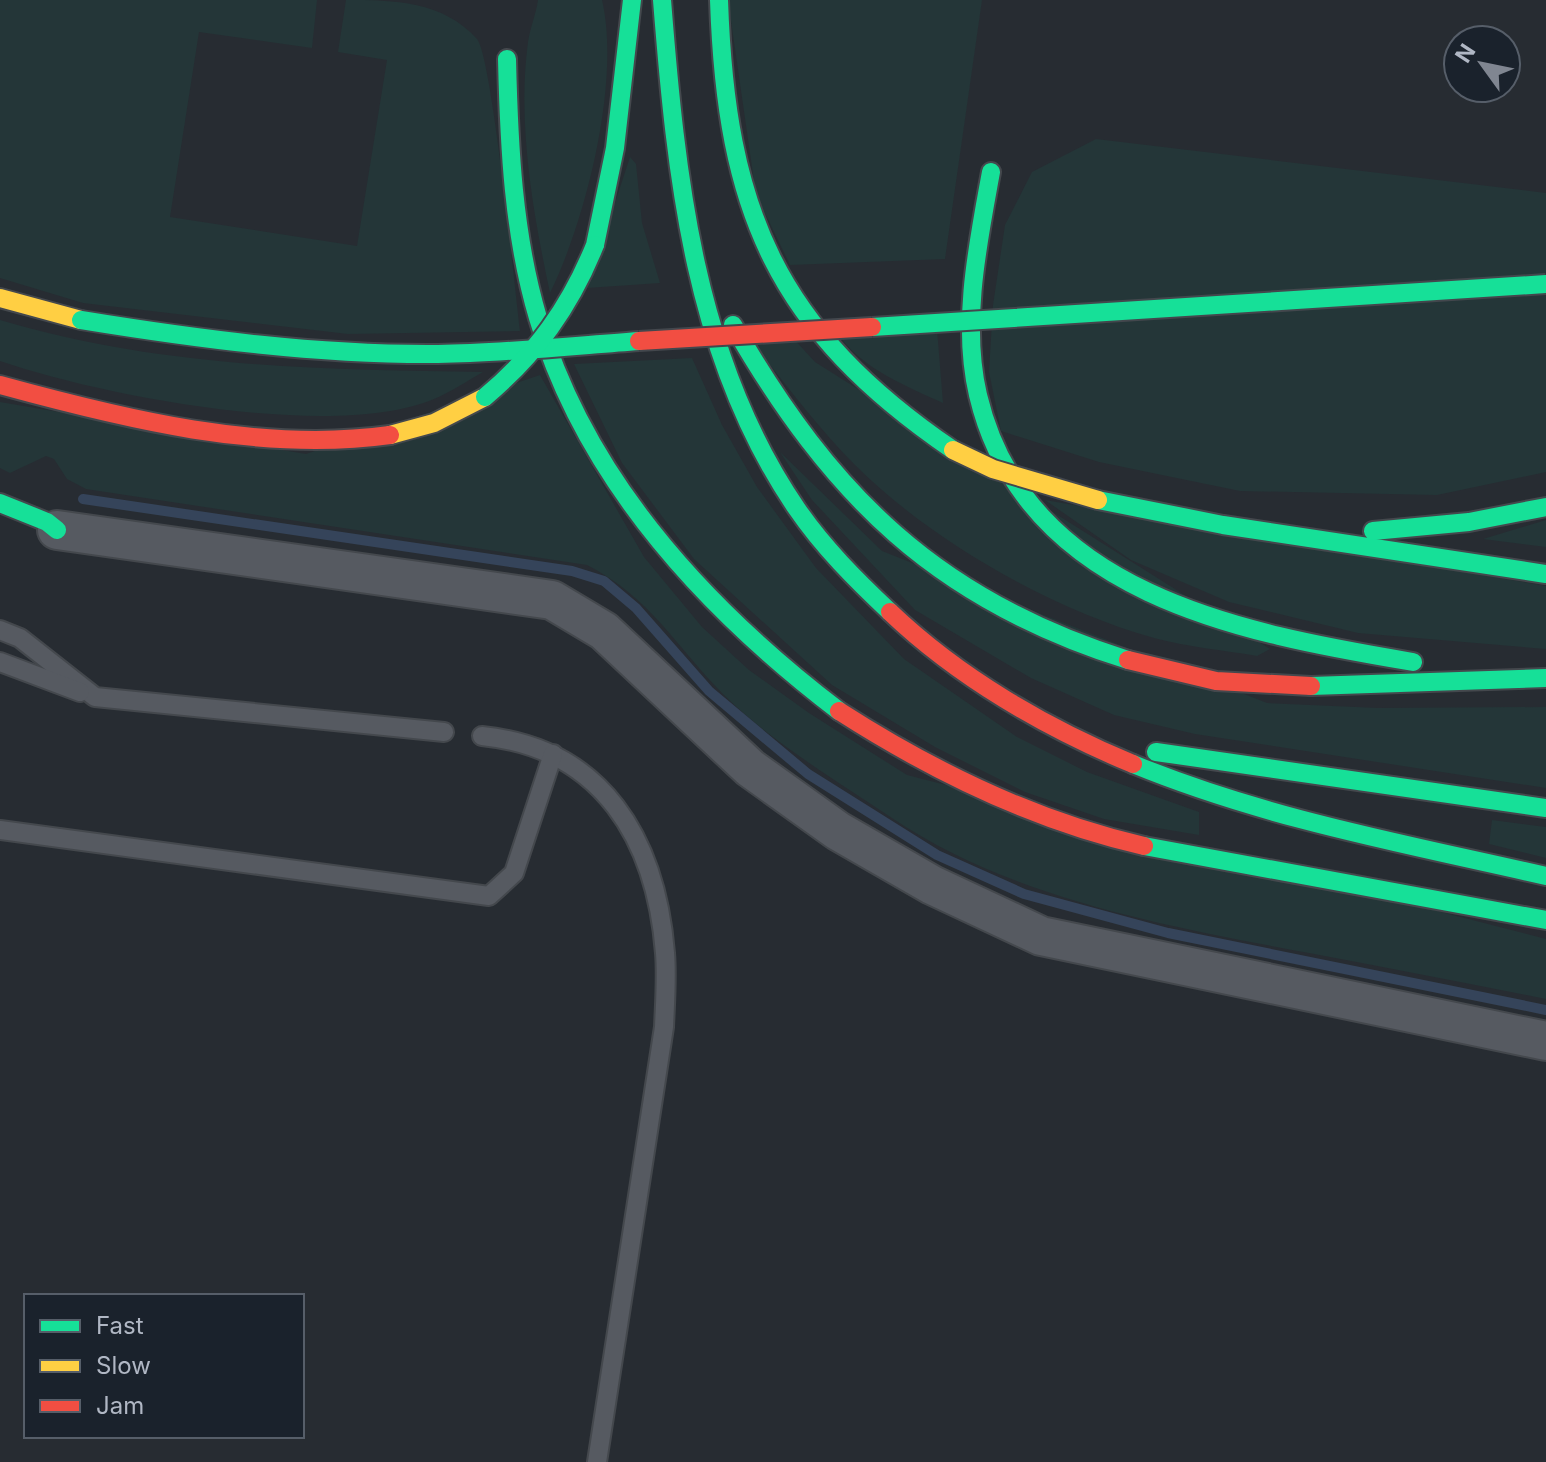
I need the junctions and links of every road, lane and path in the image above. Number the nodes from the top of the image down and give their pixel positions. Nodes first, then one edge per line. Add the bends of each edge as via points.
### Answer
1 (632, 0) edge
2 (662, 0) edge
3 (719, 0) edge
4 (507, 59) dead end
5 (991, 172) dead end
6 (688, 220) junction
7 (1546, 284) edge
8 (0, 298) edge
9 (0, 385) edge
10 (0, 503) edge
11 (1546, 507) edge
12 (57, 530) joint
13 (1286, 534) junction
14 (1546, 574) edge
15 (0, 630) edge
16 (0, 662) edge
17 (1514, 678) junction
18 (1546, 678) edge
19 (95, 697) junction
20 (1062, 728) junction
21 (444, 732) dead end
22 (482, 736) dead end
23 (553, 754) junction
24 (1546, 808) edge
25 (0, 830) edge
26 (1546, 876) edge
27 (1546, 920) edge
28 (1546, 1041) edge
29 (597, 1462) edge

1 - 9 main road, bridge via 615,148 595,245 577,292 555,328 522,367 485,397 447,419 400,434 304,438 153,420
2 - 6 main road
3 - 13 main road, bridge via 723,98 753,217 800,312 869,392 911,425 993,469 1098,500
4 - 27 main road via 508,140 518,230 536,311 565,386 601,458 644,522 746,638 804,687 932,770 1059,823 1198,857
5 - 17 main road via 973,287 978,396 992,442 1019,494 1047,527 1084,559 1134,588 1194,611 1335,650
6 - 17 main road via 709,278 765,382 847,491 896,538 1013,613 1137,662 1270,686
6 - 20 main road via 729,377 755,440 789,501 831,556 881,608 935,652
7 - 8 main road, bridge via 439,354 223,342 81,320
10 - 12 main road
11 - 13 main road via 1403,530
12 - 28 street via 552,600 604,631 750,768 838,831 932,885 1041,936
13 - 14 main road
15 - 19 lane via 20,638
16 - 19 lane
17 - 18 main road
19 - 21 lane
20 - 24 main road via 1213,762
20 - 26 main road via 1193,787 1262,810
22 - 23 lane
23 - 25 lane via 514,873 489,896
23 - 29 lane via 598,782 627,820 657,894 665,954 664,1027

